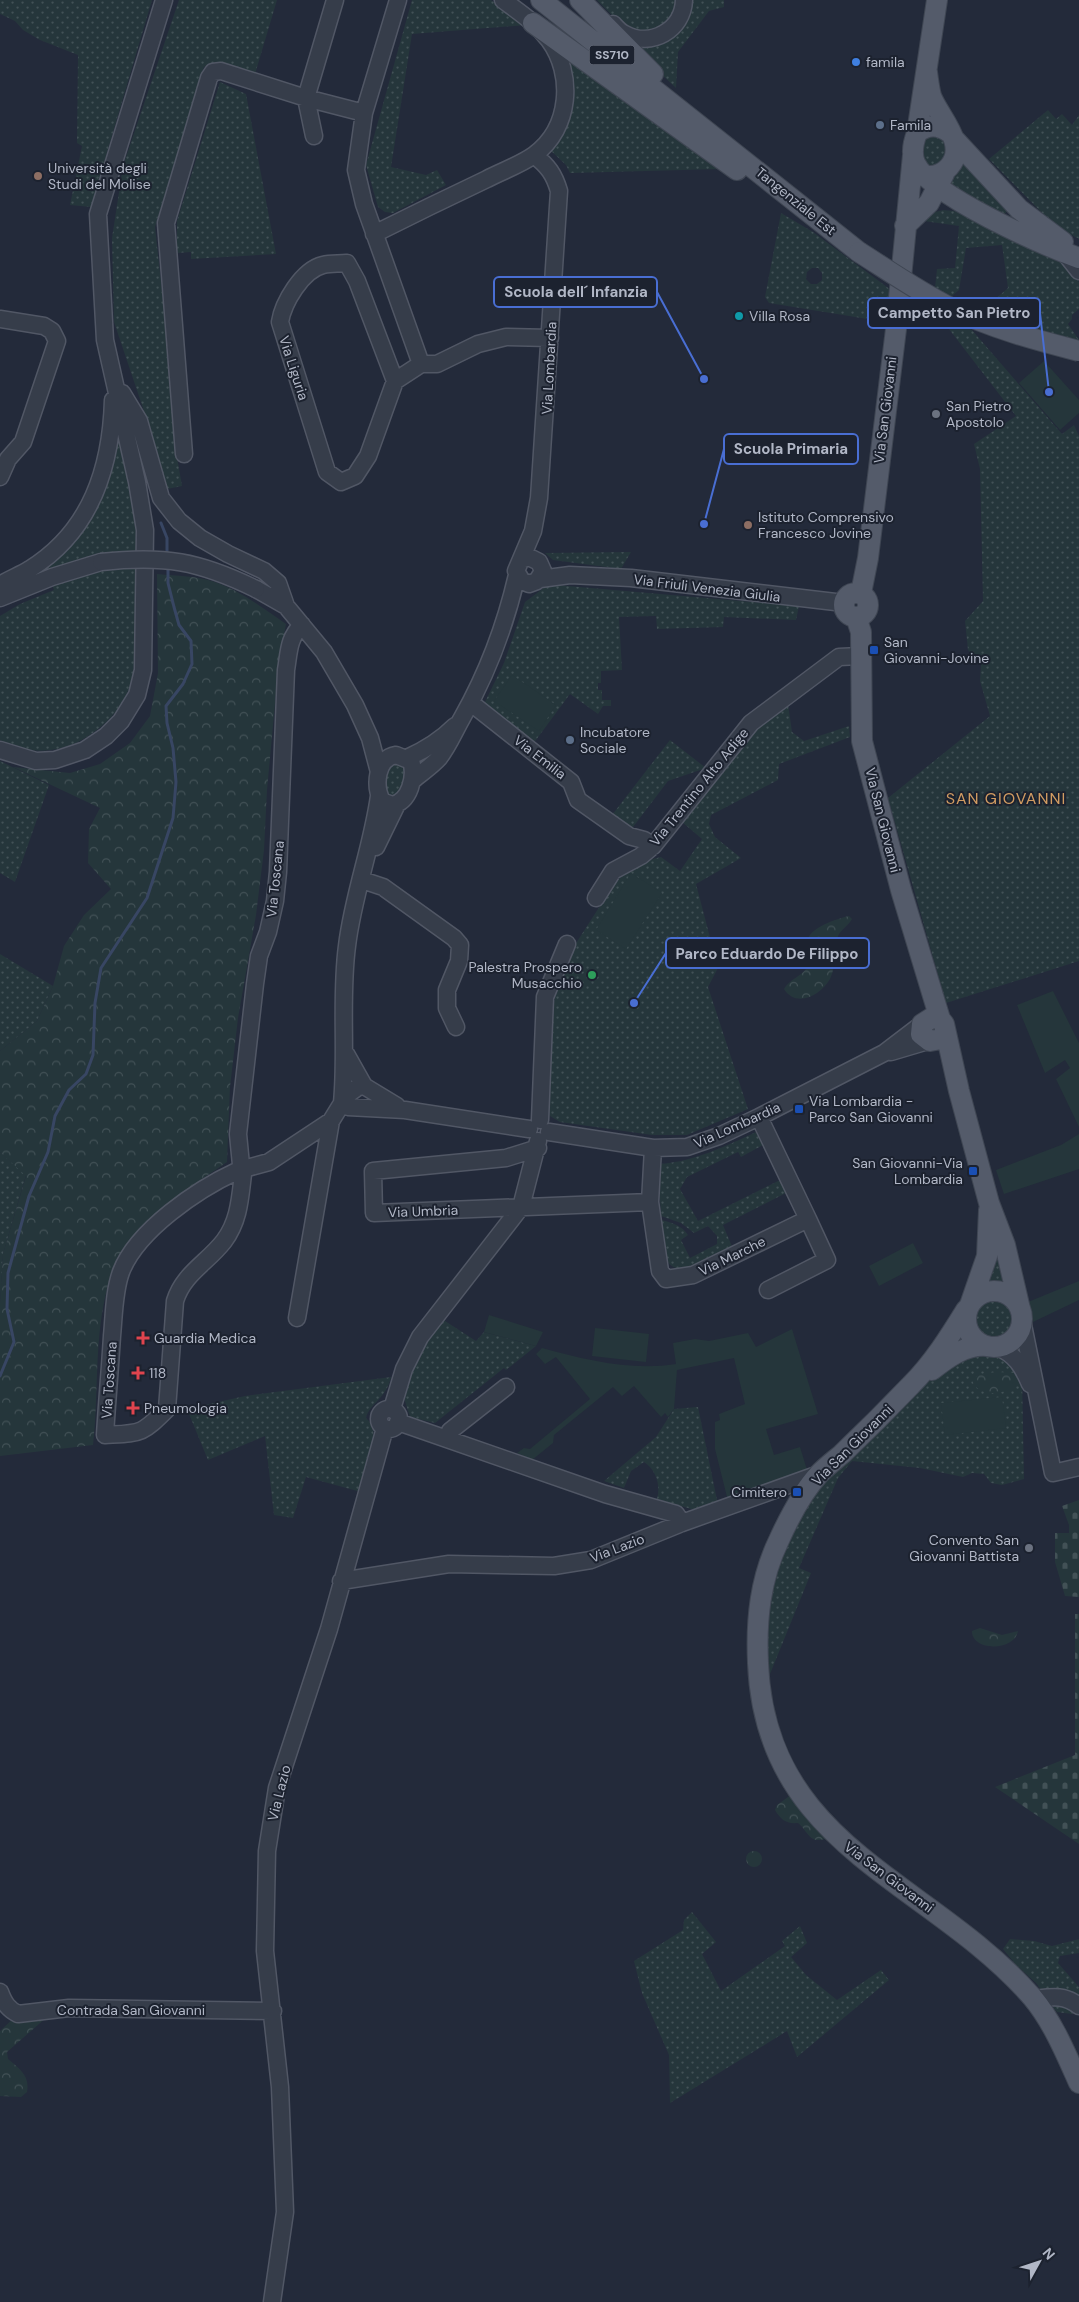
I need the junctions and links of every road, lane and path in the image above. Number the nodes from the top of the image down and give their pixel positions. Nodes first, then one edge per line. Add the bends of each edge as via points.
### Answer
1 (164, 0) edge
2 (335, 0) edge
3 (398, 0) edge
4 (503, 0) edge
5 (541, 0) edge
6 (580, 0) edge
7 (585, 0) edge
8 (684, 0) edge
9 (937, 0) edge
10 (534, 23) junction
11 (927, 72) junction
12 (306, 98) junction
13 (683, 110) junction
14 (364, 113) junction
15 (917, 133) junction
16 (314, 136) dead end
17 (952, 136) junction
18 (534, 155) junction
19 (927, 178) junction
20 (814, 216) junction
21 (905, 226) junction
22 (374, 234) junction
23 (1074, 254) edge
24 (1079, 271) edge
25 (0, 319) edge
26 (550, 338) junction
27 (1079, 351) edge
28 (421, 364) junction
29 (113, 378) junction
30 (395, 382) junction
31 (184, 454) dead end
32 (0, 477) edge
33 (532, 530) junction
34 (519, 568) junction
35 (538, 571) junction
36 (0, 586) edge
37 (17, 591) junction
38 (0, 598) edge
39 (0, 605) edge
40 (286, 606) junction
41 (850, 610) junction
42 (507, 620) junction
43 (302, 625) junction
44 (860, 656) junction
45 (471, 703) junction
46 (355, 705) junction
47 (461, 719) junction
48 (0, 750) edge
49 (402, 756) junction
50 (379, 772) junction
51 (413, 780) junction
52 (380, 796) junction
53 (397, 804) junction
54 (653, 846) junction
55 (364, 873) junction
56 (596, 898) dead end
57 (567, 944) dead end
58 (456, 1027) dead end
59 (931, 1030) junction
60 (345, 1052) junction
61 (364, 1086) junction
62 (405, 1110) junction
63 (340, 1111) junction
64 (759, 1117) junction
65 (539, 1134) junction
66 (653, 1148) junction
67 (242, 1170) junction
68 (650, 1202) junction
69 (989, 1203) junction
70 (521, 1208) junction
71 (808, 1219) junction
72 (1006, 1249) junction
73 (984, 1265) junction
74 (768, 1290) dead end
75 (968, 1306) junction
76 (1021, 1314) junction
77 (298, 1318) dead end
78 (992, 1347) junction
79 (914, 1383) junction
80 (506, 1387) dead end
81 (1040, 1406) junction
82 (385, 1418) junction
83 (448, 1439) junction
84 (1079, 1467) edge
85 (819, 1474) junction
86 (682, 1523) junction
87 (342, 1581) junction
88 (0, 1992) edge
89 (1033, 1999) junction
90 (1079, 2006) edge
91 (273, 2011) junction
92 (1079, 2083) edge
93 (272, 2302) edge

1 - 29 street via 98,214 105,340
2 - 12 street
3 - 14 street
4 - 10 street
5 - 13 main road, Tangenziale Est / SS710
6 - 13 main road via 669,89
7 - 8 street via 624,34 644,40 655,38 673,26 679,19
9 - 11 main road
10 - 18 street via 561,60 565,83 564,110 554,132
10 - 20 main road via 764,190
11 - 15 main road
11 - 17 main road via 931,95
12 - 14 street
12 - 16 street
12 - 31 street via 221,71 213,72 209,78 166,223
13 - 20 main road, Tangenziale Est / SS710
14 - 22 street via 356,170
15 - 17 main road via 937,126
15 - 19 main road
17 - 19 main road via 955,157
17 - 23 main road via 1018,209
18 - 22 street
18 - 26 street, Via Lombardia via 554,175 559,191
19 - 21 main road, Via San Giovanni
19 - 21 main road
19 - 23 main road via 984,215
20 - 27 main road, Tangenziale Est / SS710, bridge via 859,252 952,308 1024,337
21 - 41 main road, Via San Giovanni via 896,329 861,593 868,600 867,610 860,616
22 - 28 street
23 - 24 street
25 - 32 street via 44,326 52,331 57,342 23,442 8,458
26 - 28 street via 506,337 478,344 437,364
26 - 33 street, Via Lombardia via 540,490
28 - 30 street
29 - 36 street via 112,426 105,468 79,523 59,546
29 - 40 street via 139,421 161,498 200,538 264,571 278,583
29 - 48 street via 145,530 143,670 137,695 121,721 106,736 68,757 36,761
30 - 30 street, Via Liguria via 357,281 347,263 321,266 302,280 282,308 280,322 328,472 341,482 355,476 368,456
33 - 34 street, Via Lombardia
33 - 35 street, Via Lombardia
34 - 35 street via 529,557
34 - 35 street, Via Friuli Venezia Giulia via 522,582
34 - 42 street, Via Lombardia
35 - 41 street, Via Friuli Venezia Giulia via 570,576 631,578
35 - 42 street, Via Lombardia
37 - 38 street
37 - 39 street
37 - 40 street, bridge via 101,562 136,558 191,563 222,572
40 - 43 street
41 - 44 main road, Via San Giovanni via 861,632
42 - 45 street, Via Lombardia
43 - 46 street via 324,652
43 - 67 street, Via Toscana via 290,644 286,670 278,872 275,901 259,956 255,984 238,1134
44 - 54 street, Via Trentino Alto Adige via 839,656 751,723
44 - 59 main road, Via San Giovanni via 862,741 922,962
45 - 47 street, Via Lombardia
45 - 54 street, Via Emilia via 571,782 578,800 628,836
46 - 49 street via 379,739
46 - 50 street via 370,738
47 - 49 street, Via Lombardia via 445,736 422,751
47 - 51 street, Via Lombardia via 451,742 438,759
49 - 50 street via 382,762
49 - 51 street via 413,767
50 - 52 street
51 - 53 street
52 - 53 street via 386,804
52 - 55 street, Via Lombardia
53 - 55 street, Via Lombardia
54 - 56 street, Via Trentino Alto Adige via 613,871
55 - 58 street via 460,945 459,961 448,990 447,1008
55 - 60 street, Via Lombardia via 347,945 343,1007
57 - 65 street via 545,997
59 - 64 street, Via Lombardia
59 - 69 main road, Via San Giovanni via 959,1091
60 - 61 street, Via Lombardia
60 - 63 street, Via Lombardia
61 - 62 street, Via Lombardia
61 - 63 street, Via Toscana via 352,1090
62 - 63 street, Via Lombardia
62 - 65 street, Via Lombardia
63 - 67 street, Via Toscana via 270,1162
63 - 77 street
64 - 66 street, Via Lombardia via 687,1147
64 - 71 street
65 - 66 street, Via Lombardia
65 - 70 street, Via Lazio
65 - 70 street, Via Umbria via 506,1158 373,1171 374,1213
66 - 68 street, Via Marche
67 - 67 street, Via Toscana via 238,1216 223,1242 178,1290 168,1409 147,1430 105,1435 115,1302 120,1273 127,1259 169,1215 205,1189
68 - 70 street, Via Umbria
68 - 71 street, Via Marche via 660,1271 666,1279 693,1274
69 - 72 main road, Via San Giovanni
69 - 73 main road, Via San Giovanni
70 - 82 street, Via Lazio via 420,1337
71 - 74 street via 827,1260
72 - 73 main road
72 - 76 main road, Via San Giovanni
73 - 75 main road, Via San Giovanni
75 - 76 main road via 978,1295 998,1290 1015,1300
75 - 78 main road via 967,1328 978,1343
75 - 79 main road, Via San Giovanni
76 - 78 main road via 1020,1330 1015,1338 1007,1344
76 - 81 street
78 - 79 main road, Via San Giovanni via 979,1345 956,1353
78 - 81 street via 1012,1354 1020,1363
79 - 85 main road, Via San Giovanni
80 - 83 street via 450,1431
81 - 84 street via 1053,1473
82 - 83 street
82 - 87 street, Via Lazio
83 - 86 street via 605,1494 676,1514
85 - 86 street, Via Lazio
85 - 89 main road, Via San Giovanni via 779,1540 763,1582 757,1644 760,1696 779,1757 812,1810 852,1852 967,1937
86 - 87 street, Via Lazio via 591,1560 554,1566 449,1564
87 - 91 street, Via Lazio via 278,1788 267,1852 265,1951
88 - 91 street, Contrada San Giovanni via 3,2002 18,2014 69,2008
89 - 90 street via 1055,1996 1070,1999
89 - 92 main road, Via San Giovanni via 1056,2035
91 - 93 street, Via Lazio via 285,2212

